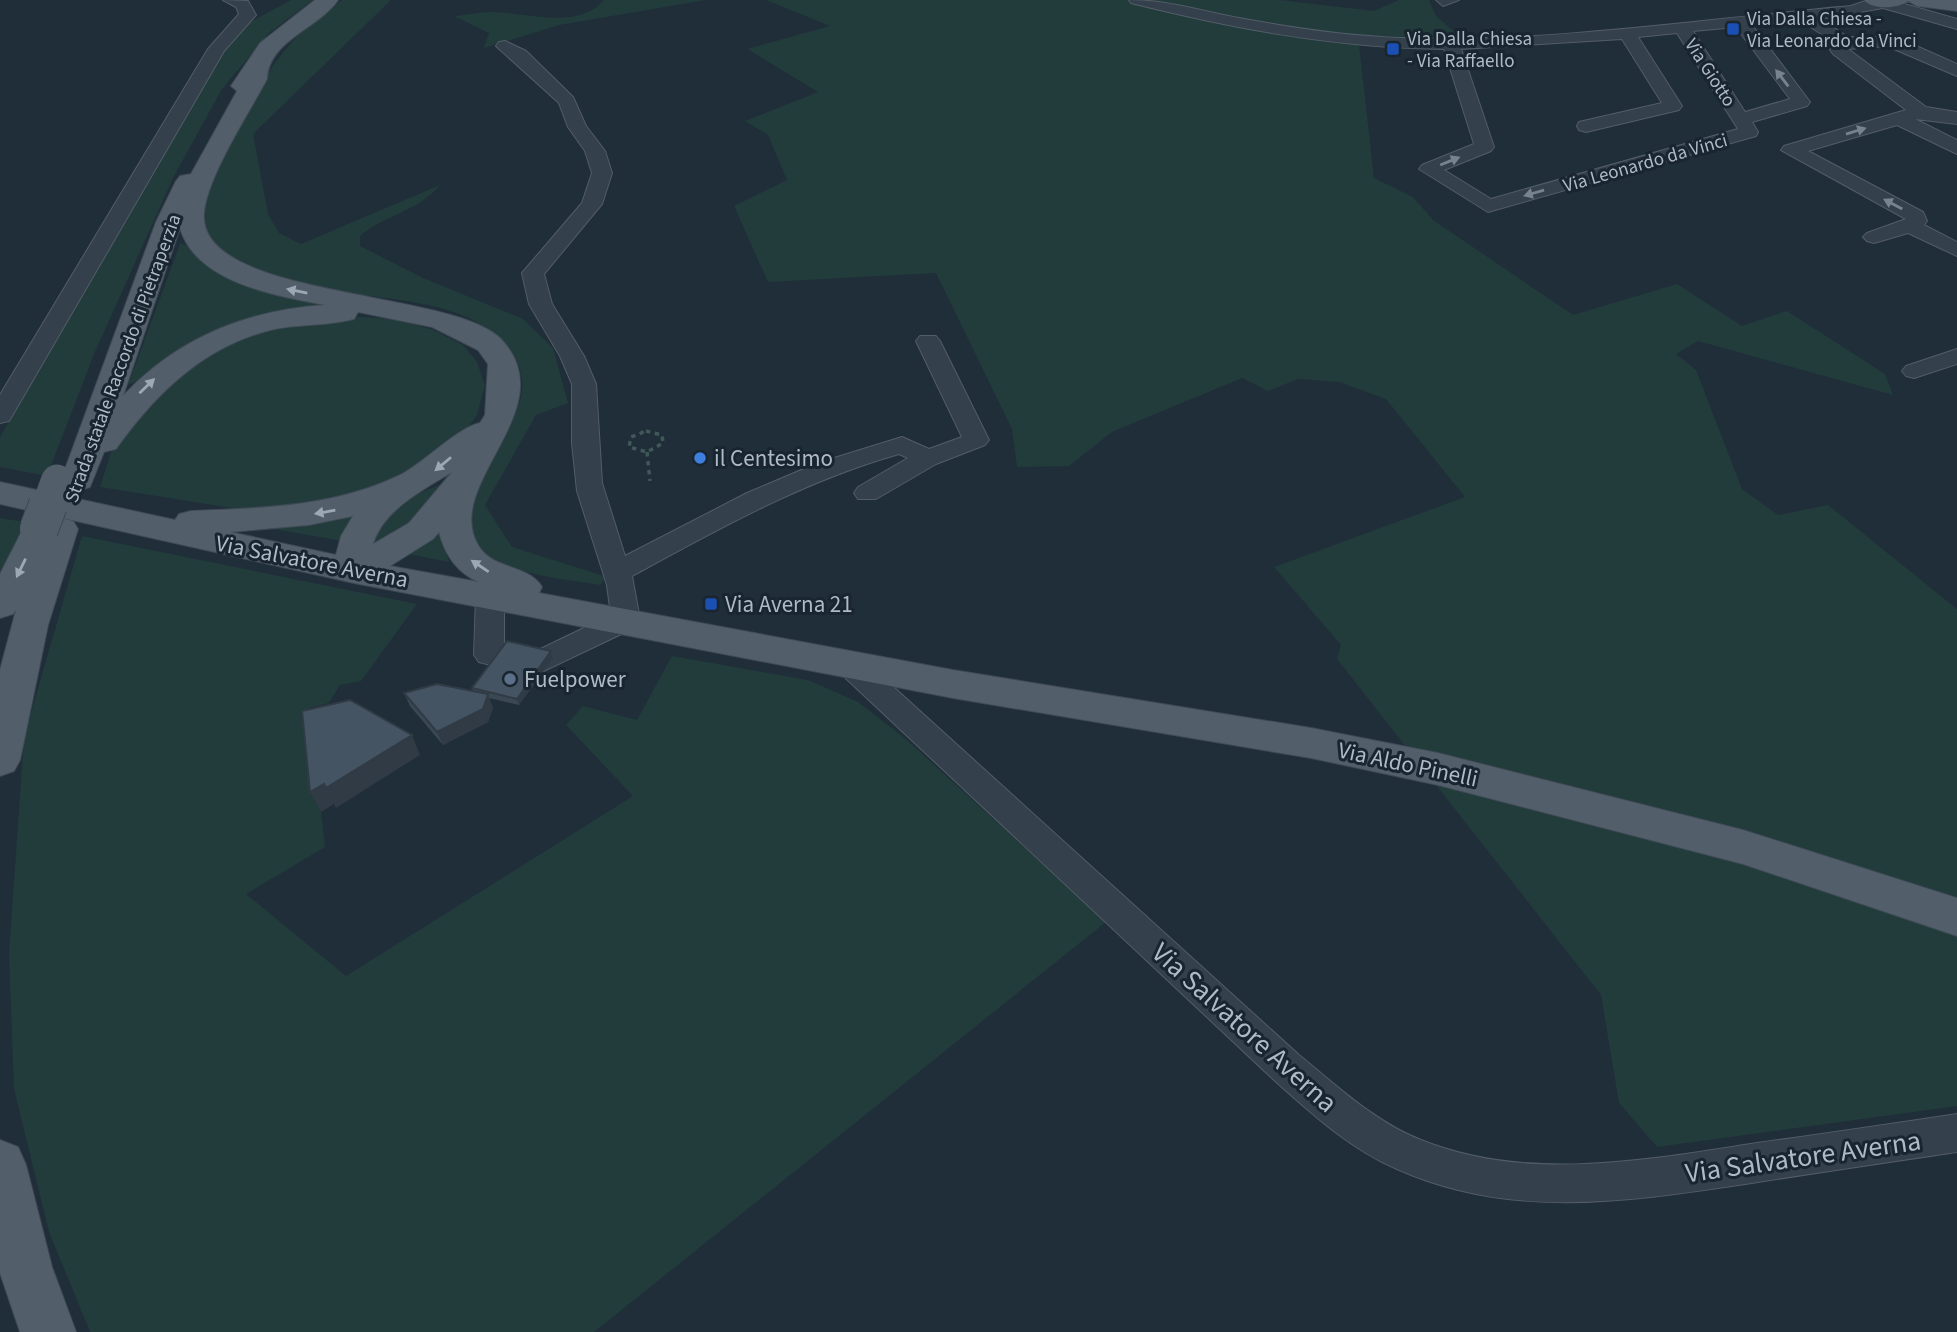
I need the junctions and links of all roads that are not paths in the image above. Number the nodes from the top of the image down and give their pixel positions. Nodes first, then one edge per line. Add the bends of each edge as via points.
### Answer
1 (231, 0) edge
2 (328, 0) edge
3 (1138, 0) edge
4 (1451, 0) edge
5 (1443, 1) edge
6 (1887, 1) edge
7 (1854, 5) edge
8 (1706, 7) dead end
9 (1922, 12) edge
10 (1811, 14) junction
11 (1733, 20) junction
12 (1957, 22) edge
13 (1681, 26) junction
14 (1626, 32) junction
15 (1844, 42) junction
16 (1451, 44) junction
17 (505, 46) dead end
18 (256, 65) junction
19 (1957, 71) edge
20 (1920, 112) junction
21 (1898, 118) junction
22 (1957, 118) edge
23 (1739, 122) junction
24 (1586, 126) dead end
25 (1770, 132) dead end
26 (1957, 148) edge
27 (1910, 226) junction
28 (1874, 237) dead end
29 (1957, 250) edge
30 (412, 314) junction
31 (928, 341) dead end
32 (1957, 356) edge
33 (1914, 371) dead end
34 (502, 404) junction
35 (0, 416) edge
36 (927, 458) junction
37 (465, 478) junction
38 (413, 483) junction
39 (0, 493) edge
40 (867, 493) dead end
41 (0, 501) edge
42 (59, 505) junction
43 (132, 523) junction
44 (354, 570) junction
45 (618, 572) junction
46 (490, 596) junction
47 (0, 605) edge
48 (587, 613) junction
49 (626, 620) junction
50 (847, 662) junction
51 (0, 760) edge
52 (1957, 917) edge
53 (1957, 1133) edge
54 (0, 1165) edge
55 (48, 1332) edge

1 - 35 street via 242,4 248,15 217,49
2 - 18 main road, Strada statale Raccordo di Pietraperzia via 292,27
3 - 16 street via 1214,20 1327,37
4 - 5 street
6 - 7 street
6 - 9 street
6 - 12 street
7 - 9 street
7 - 10 street
8 - 11 street
9 - 12 main road
9 - 12 street
10 - 11 street
10 - 15 street
11 - 13 street
23 -> 11 street, Via Leonardo da Vinci via 1801,102
13 - 14 street
13 - 23 street, Via Giotto
14 - 16 street
14 - 24 street via 1673,106
15 - 19 street via 1890,41
15 - 20 street via 1839,50
23 -> 16 street, Via Leonardo da Vinci via 1488,206 1429,169 1484,147
17 - 45 street via 567,101 602,173 592,204 533,273 544,316 584,384 590,494
30 -> 18 main road via 254,279 198,242 190,214 201,180 255,79
18 - 42 main road, Strada statale Raccordo di Pietraperzia via 169,222
20 - 21 street
20 - 22 street
21 - 26 street
27 -> 21 street via 1916,216 1791,150
23 - 25 street
27 - 28 street
27 - 29 street
30 - 34 main road via 465,329 489,344 503,364
42 -> 30 main road via 146,386 207,343 284,318
31 - 36 street via 976,440
32 - 33 street
34 - 37 main road via 501,415
34 -> 38 main road via 477,435
36 - 40 street
36 - 45 street via 902,445 853,457 740,506
37 - 44 main road via 421,531
48 -> 37 main road via 479,568 461,549 454,522
38 -> 43 main road via 343,509 293,517
38 - 44 main road via 384,503 361,529 354,543
39 - 42 main road, Via Salvatore Averna
41 - 42 main road
42 - 43 main road, Via Salvatore Averna
42 -> 47 main road
42 - 51 main road, Strada statale Raccordo di Pietraperzia
43 - 44 main road, Via Salvatore Averna
44 - 46 main road, Via Salvatore Averna
45 - 49 street via 625,592
46 - 48 main road, Via Salvatore Averna
46 - 49 street via 489,655 533,665
48 - 49 main road, Via Salvatore Averna
49 - 50 main road, Via Salvatore Averna
50 - 52 main road, Via Aldo Pinelli via 1438,769 1743,847
50 - 53 street, Via Salvatore Averna via 1286,1067 1349,1120 1409,1156 1461,1175 1526,1185 1588,1185
54 - 55 main road via 25,1267

